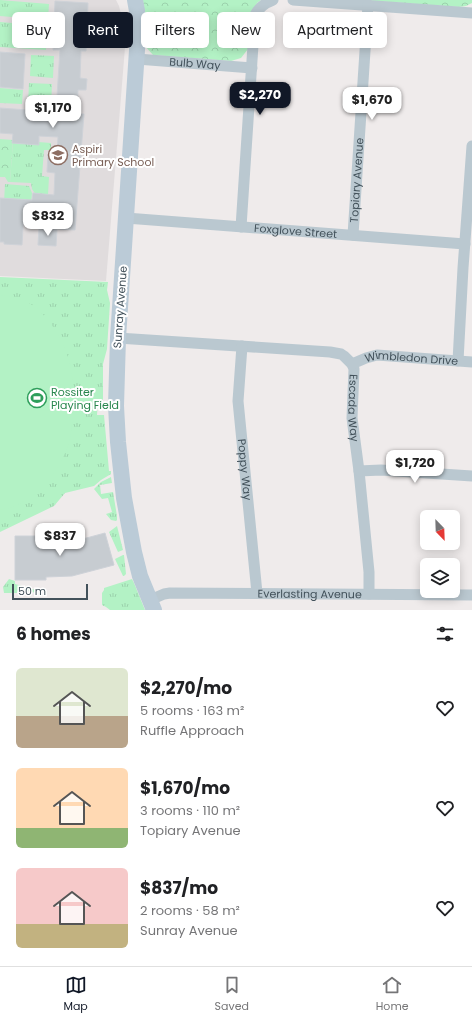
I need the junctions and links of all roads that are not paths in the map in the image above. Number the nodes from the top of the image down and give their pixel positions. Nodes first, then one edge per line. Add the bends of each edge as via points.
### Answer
1 (135, 0) edge
2 (272, 0) edge
3 (293, 0) edge
4 (368, 5) junction
5 (472, 12) edge
6 (137, 59) junction
7 (252, 68) junction
8 (472, 146) edge
9 (126, 218) junction
10 (240, 227) junction
11 (353, 235) junction
12 (465, 244) junction
13 (118, 338) junction
14 (242, 346) junction
15 (458, 361) junction
16 (472, 362) edge
17 (352, 364) junction
18 (359, 471) junction
19 (472, 476) edge
20 (257, 593) junction
21 (369, 594) junction
22 (472, 595) edge
23 (152, 605) edge

1 - 6 street, Sunray Avenue
2 - 7 street via 256,12
3 - 4 street
4 - 5 street
4 - 11 street, Topiary Avenue
6 - 7 street, Bulb Way
6 - 9 street, Sunray Avenue
7 - 10 street
8 - 12 street
9 - 10 street, Foxglove Street
9 - 13 street, Sunray Avenue
10 - 11 street, Foxglove Street
11 - 12 street, Foxglove Street
12 - 15 street
13 - 14 street, Escada Way
13 - 23 street, Sunray Avenue via 116,406 124,498 140,576
14 - 17 street, Escada Way via 336,353 344,356
14 - 20 street, Poppy Way via 238,400
15 - 16 street, Wimbledon Drive
15 - 17 street, Wimbledon Drive via 377,355
17 - 18 street, Escada Way via 352,418
18 - 19 street
18 - 21 street, Escada Way
20 - 21 street, Everlasting Avenue
20 - 23 street, Everlasting Avenue via 170,593 164,594
21 - 22 street, Everlasting Avenue

